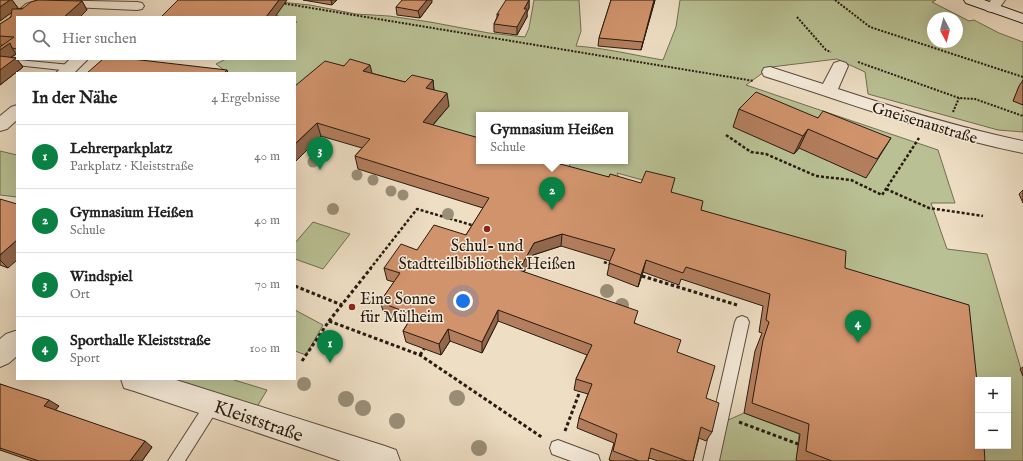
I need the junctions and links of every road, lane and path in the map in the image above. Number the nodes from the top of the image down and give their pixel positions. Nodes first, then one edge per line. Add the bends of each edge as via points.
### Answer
1 (835, 0) edge
2 (971, 0) edge
3 (140, 3) edge
4 (279, 3) edge
5 (995, 4) edge
6 (19, 16) edge
7 (126, 16) edge
8 (797, 17) dead end
9 (1023, 18) edge
10 (16, 58) edge
11 (841, 60) junction
12 (72, 67) edge
13 (770, 72) joint
14 (1023, 78) edge
15 (829, 90) junction
16 (959, 98) junction
17 (16, 112) edge
18 (952, 115) dead end
19 (1023, 116) edge
20 (929, 123) junction
21 (0, 125) edge
22 (726, 136) dead end
23 (1023, 147) edge
24 (886, 189) junction
25 (984, 216) dead end
26 (480, 227) edge
27 (604, 262) edge
28 (611, 265) edge
29 (642, 276) edge
30 (296, 286) edge
31 (342, 305) junction
32 (745, 307) dead end
33 (329, 321) junction
34 (742, 322) dead end
35 (424, 349) edge
36 (420, 355) junction
37 (302, 361) dead end
38 (137, 380) edge
39 (580, 391) edge
40 (213, 404) junction
41 (721, 416) junction
42 (798, 444) dead end
43 (558, 448) junction
44 (176, 461) edge
45 (385, 461) edge
46 (592, 461) edge
47 (711, 461) edge

1 - 14 path via 870,27
2 - 5 street
3 - 6 street via 48,2 31,7
3 - 7 street
4 - 13 path via 759,82
5 - 9 street
8 - 11 path via 826,50
10 - 12 lane via 10,62
11 - 15 street
11 - 16 path
13 - 15 street, Gneisenaustraße
15 - 20 street, Gneisenaustraße
16 - 18 path
16 - 19 path via 975,99
17 - 21 street
20 - 23 street, Gneisenaustraße via 986,141
20 - 24 path
22 - 24 path via 751,152 766,154 816,176 851,180 882,195
24 - 25 path via 929,208
26 - 31 path via 417,209
27 - 28 path
29 - 32 path
30 - 31 path
31 - 33 path
33 - 36 path
33 - 37 path
34 - 41 lane
35 - 36 path
36 - 43 path
38 - 40 street, Kleiststraße
39 - 43 path
40 - 44 lane
40 - 45 street, Kleiststraße
41 - 42 path
41 - 47 lane
43 - 46 lane

